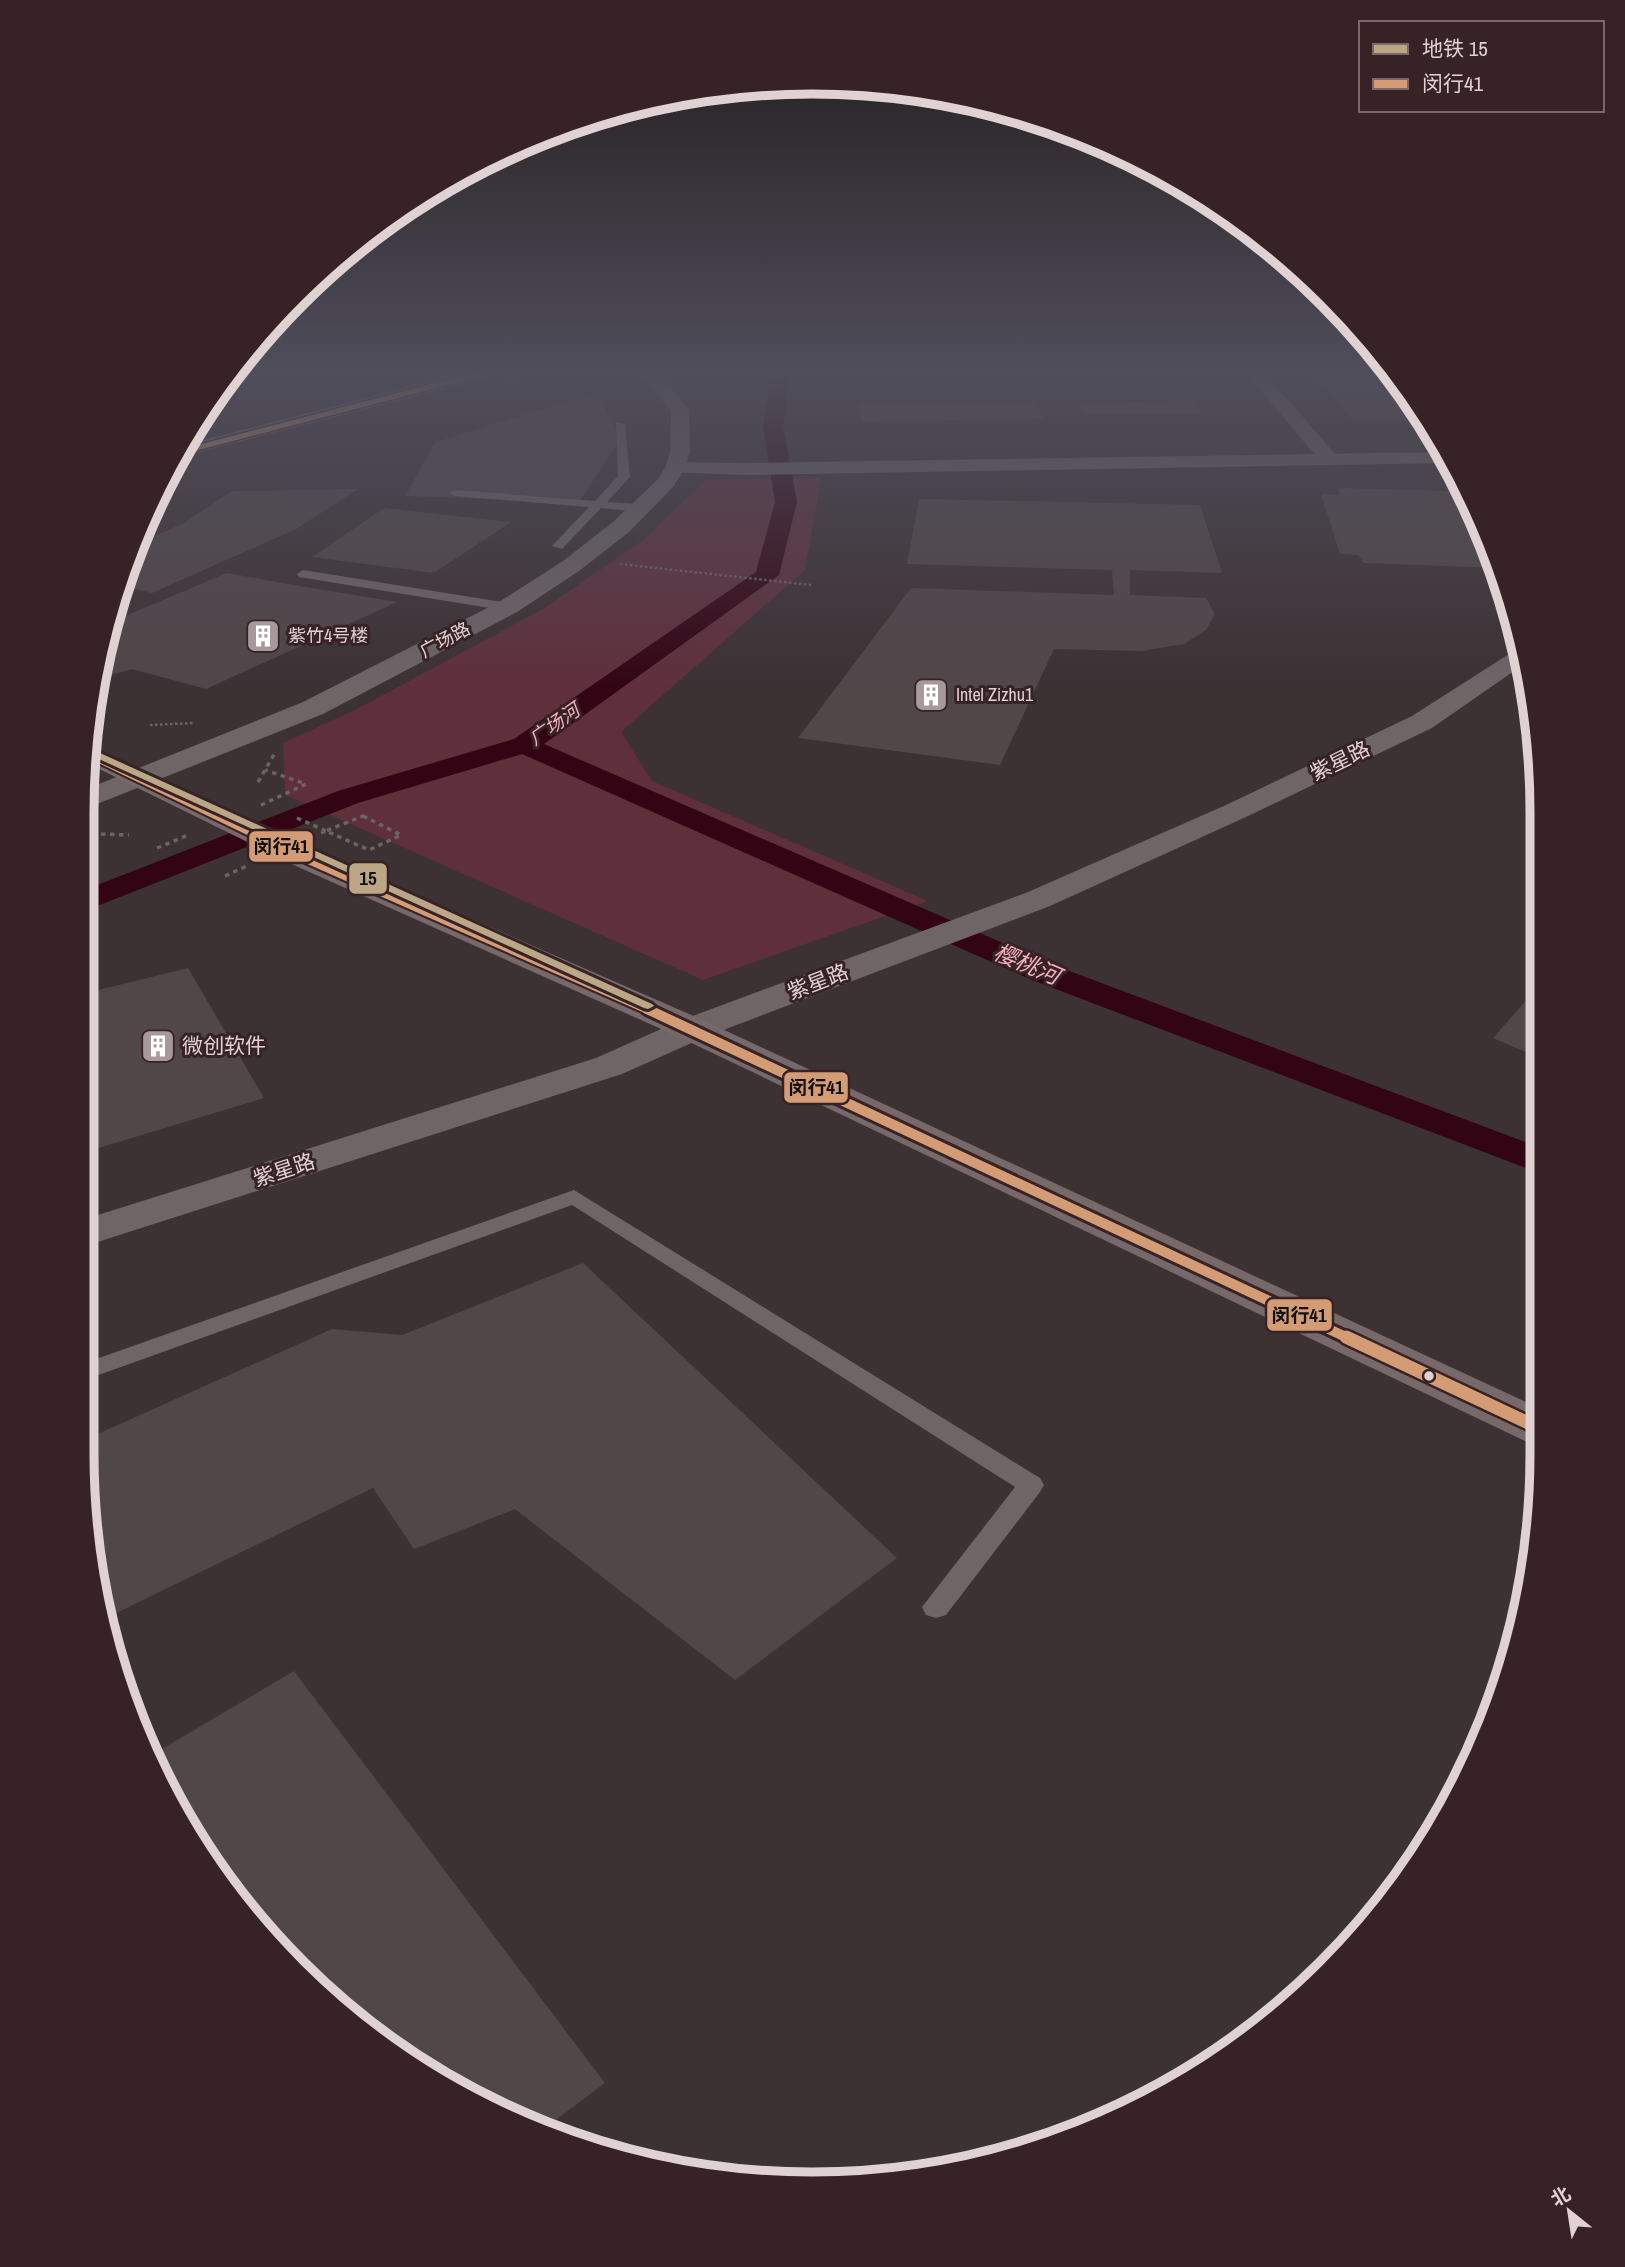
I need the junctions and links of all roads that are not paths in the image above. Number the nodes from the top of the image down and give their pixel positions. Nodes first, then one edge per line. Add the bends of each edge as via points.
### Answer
1 (621, 480) edge
2 (668, 480) edge
3 (455, 493) dead end
4 (599, 504) junction
5 (641, 508) junction
6 (569, 553) junction
7 (303, 574) dead end
8 (508, 607) junction
9 (1514, 659) edge
10 (97, 757) edge
11 (143, 779) junction
12 (95, 797) edge
13 (692, 1029) junction
14 (94, 1230) edge
15 (94, 1369) edge
16 (1530, 1424) edge
17 (936, 1607) dead end

1 - 4 lane
2 - 5 street, 广场路
3 - 4 lane
4 - 5 lane
4 - 6 lane
5 - 6 street, 广场路
6 - 8 street, 广场路
7 - 8 lane
8 - 11 street, 广场路 via 313,708
9 - 13 street, 紫星路 via 1422,722 1236,811 1039,899
10 - 11 main road
11 - 12 street, 广场路
11 - 13 main road via 307,859
13 - 14 street, 紫星路 via 609,1066
13 - 16 main road
15 - 17 lane via 574,1197 1031,1485

